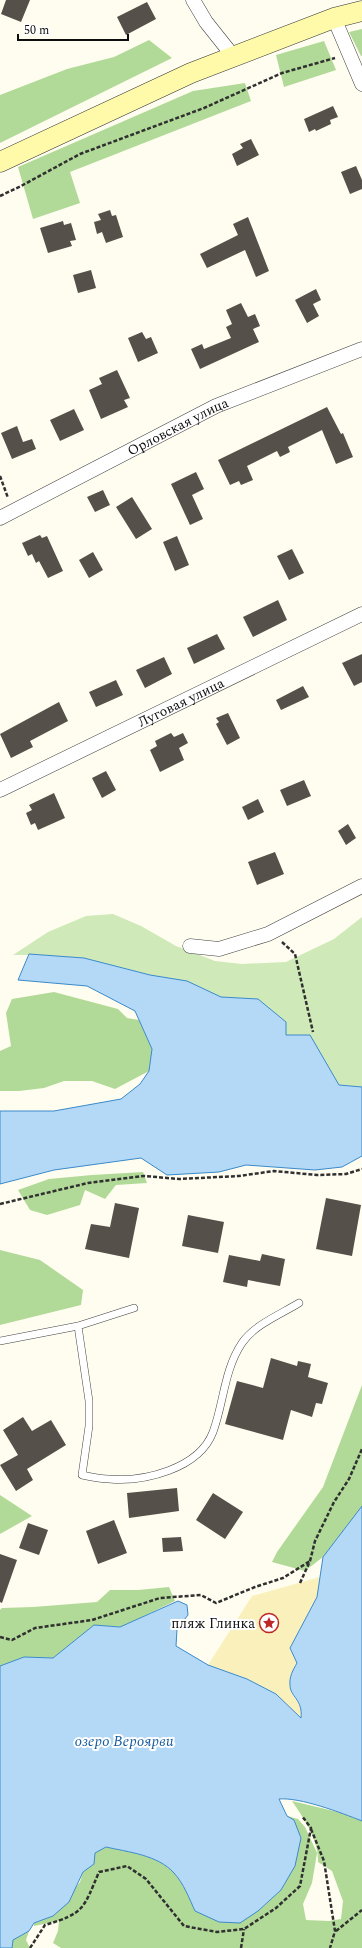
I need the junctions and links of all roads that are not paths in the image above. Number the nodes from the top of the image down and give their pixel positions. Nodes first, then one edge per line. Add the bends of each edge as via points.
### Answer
1 (192, 0) edge
2 (362, 11) edge
3 (334, 18) junction
4 (233, 56) junction
5 (362, 84) edge
6 (0, 162) edge
7 (362, 349) edge
8 (0, 518) edge
9 (362, 614) edge
10 (0, 790) edge
11 (362, 886) edge
12 (190, 946) dead end
13 (299, 1303) dead end
14 (134, 1308) dead end
15 (78, 1326) junction
16 (0, 1341) edge

1 - 4 street
2 - 3 main road
3 - 4 main road
3 - 5 street
4 - 6 main road
7 - 8 street, Орловская улица via 216,406
9 - 10 street, Луговая улица
11 - 12 street via 268,934 219,949
13 - 15 lane via 257,1329 243,1342 226,1377 212,1433 202,1450 174,1469 145,1476 110,1479 82,1475 89,1426 89,1401
14 - 15 lane
15 - 16 lane

